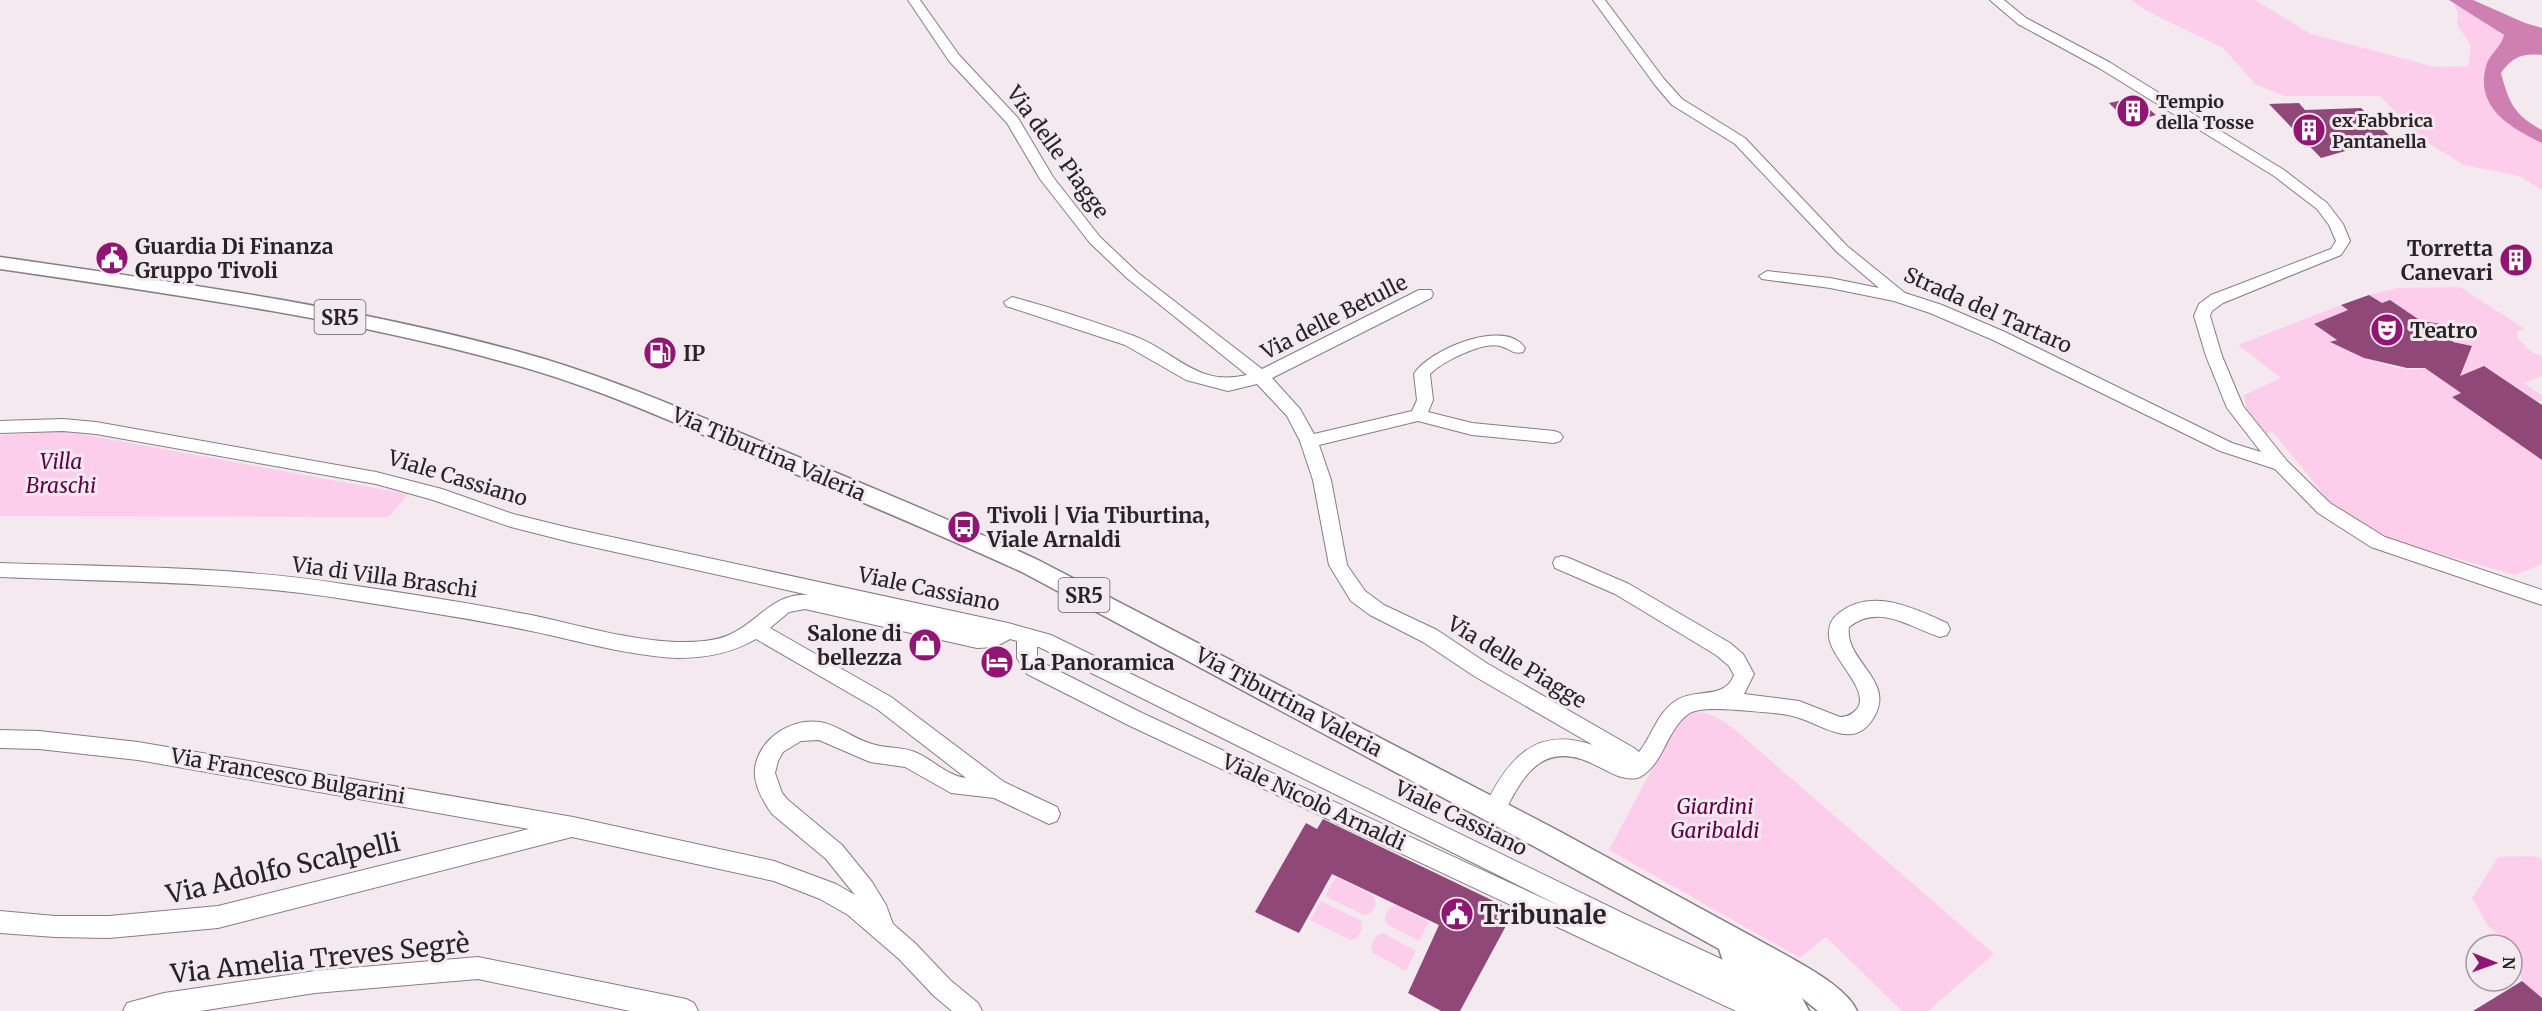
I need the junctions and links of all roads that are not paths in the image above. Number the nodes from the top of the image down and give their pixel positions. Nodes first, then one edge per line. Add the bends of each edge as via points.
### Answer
1 (914, 0) edge
2 (1599, 0) edge
3 (1996, 0) edge
4 (0, 263) edge
5 (1767, 276) dead end
6 (1425, 294) dead end
7 (1899, 297) junction
8 (1012, 302) dead end
9 (1517, 348) dead end
10 (1262, 377) junction
11 (1418, 415) junction
12 (0, 427) edge
13 (1554, 437) dead end
14 (1309, 441) junction
15 (2281, 465) junction
16 (1562, 563) dead end
17 (0, 570) edge
18 (2542, 598) edge
19 (756, 629) junction
20 (1940, 629) dead end
21 (1018, 633) junction
22 (1718, 701) junction
23 (0, 739) edge
24 (1633, 770) junction
25 (996, 789) junction
26 (1489, 808) junction
27 (1049, 814) dead end
28 (573, 827) junction
29 (0, 922) edge
30 (1629, 928) junction
31 (882, 929) junction
32 (1714, 932) junction
33 (1597, 934) junction
34 (1787, 1008) edge
35 (135, 1011) edge
36 (686, 1011) edge
37 (970, 1011) edge
38 (1842, 1011) edge

1 - 10 street, Via delle Piagge via 954,58 1013,121 1047,179 1095,240 1133,276
2 - 7 street, Strada del Tartaro via 1669,94 1689,112 1737,139 1842,249
3 - 15 street via 2022,21 2104,65 2267,166 2316,201 2336,224 2343,241 2336,252 2223,296 2203,312 2210,346 2235,408
4 - 26 main road, Via Tiburtina Valeria / SR5 via 222,294 293,308 513,357 582,379 997,550
5 - 7 street via 1837,284
6 - 10 street, Via delle Betulle
7 - 15 street, Strada del Tartaro via 1999,336 2226,447
8 - 10 street, Via delle Betulle via 1131,341 1202,380 1234,385
9 - 11 street via 1507,342 1490,341 1428,365 1422,374 1425,400
10 - 14 street, Via delle Piagge via 1294,413
11 - 13 street via 1472,429
11 - 14 street
12 - 21 street, Viale Cassiano via 96,428 376,478 570,535
14 - 24 street, Via delle Piagge via 1328,504 1338,565 1358,596 1627,753
15 - 18 street via 2328,511 2374,540
16 - 22 street via 1622,589 1728,653 1745,678
17 - 19 street, Via di Villa Braschi via 294,585 503,617 662,647 719,647
19 - 21 street, Via di Villa Braschi via 777,608 797,602 977,640
19 - 25 street via 884,703
20 - 22 street via 1886,608 1859,612 1840,623 1840,646 1866,684 1870,698 1864,714 1848,726 1837,726 1794,708
21 - 30 street, Viale Cassiano via 1059,647
21 - 33 street, Viale Nicolò Arnaldi via 1027,658 1041,673
22 - 24 street via 1694,702 1679,709 1643,762
23 - 28 street, Via Francesco Bulgarini via 149,753
24 - 26 street via 1624,770 1579,750 1541,751 1528,757
25 - 27 street
25 - 31 street via 951,784 909,759 870,753 820,731 797,732 776,746 764,773 773,798 834,852 864,889 878,912
26 - 32 main road, Via Tiburtina Valeria
28 - 29 street, Via Adolfo Scalpelli via 218,917 106,928
28 - 31 street, Via Francesco Bulgarini via 774,871 834,894
30 - 33 street
30 - 34 street, Viale Cassiano
31 - 37 street, Via Francesco Bulgarini
32 - 34 main road
32 - 38 main road via 1789,972
33 - 34 street, Viale Nicolò Arnaldi
35 - 36 street, Via Amelia Treves Segrè via 315,982 467,968 494,969

